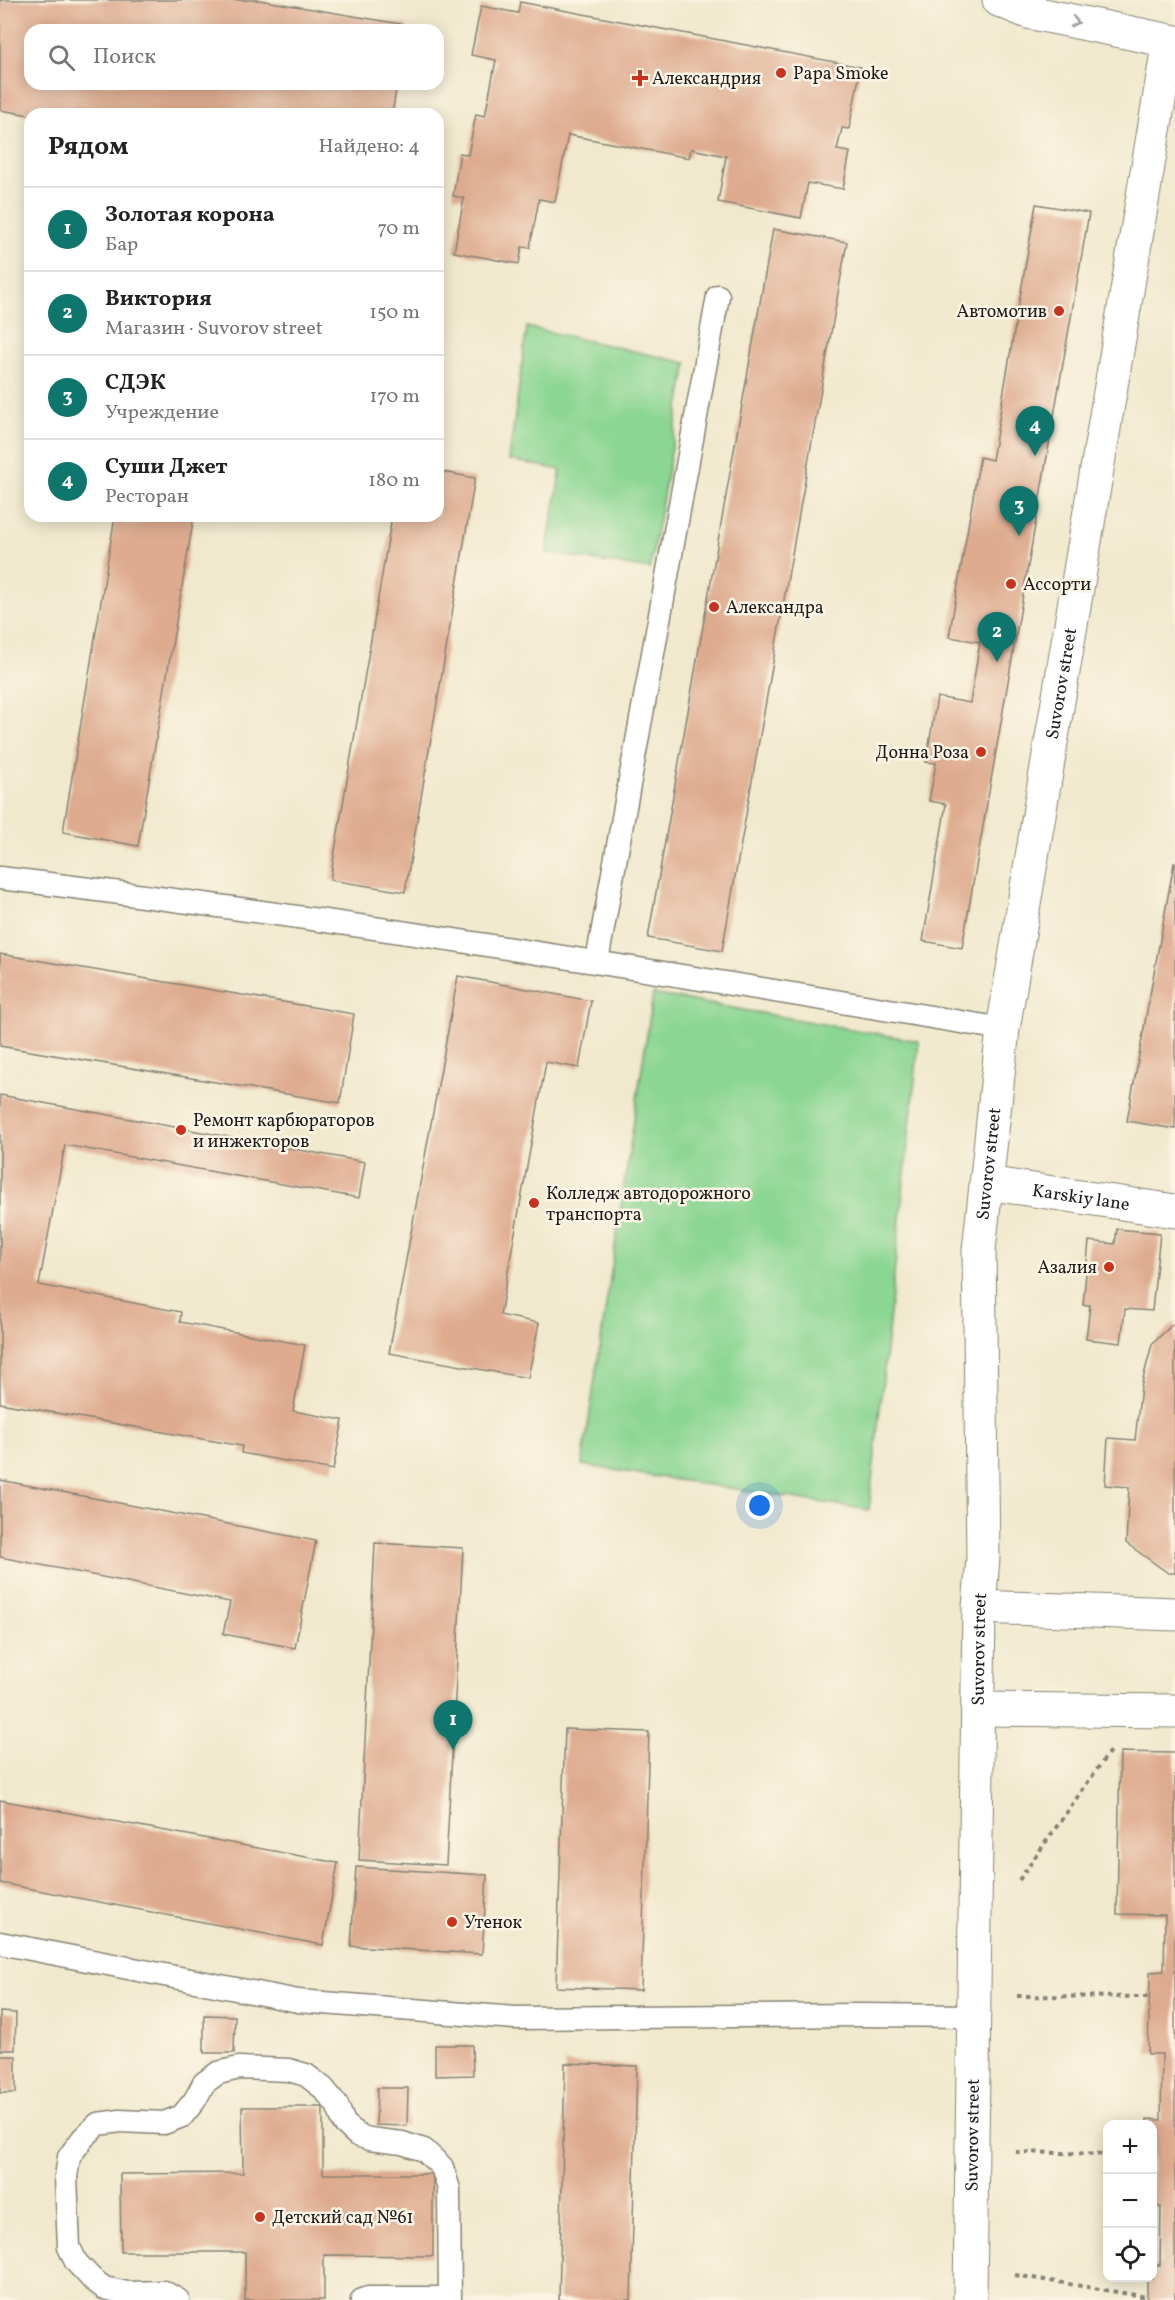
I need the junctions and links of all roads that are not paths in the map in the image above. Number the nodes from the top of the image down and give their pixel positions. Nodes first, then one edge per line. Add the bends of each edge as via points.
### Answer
1 (999, 0) edge
2 (1172, 42) edge
3 (718, 296) dead end
4 (0, 878) edge
5 (597, 961) junction
6 (1003, 1029) junction
7 (986, 1183) junction
8 (1175, 1211) edge
9 (979, 1607) junction
10 (1175, 1614) edge
11 (978, 1709) junction
12 (1175, 1711) edge
13 (0, 1942) edge
14 (974, 2016) junction
15 (450, 2299) edge
16 (178, 2300) edge
17 (362, 2300) edge
18 (970, 2300) edge

1 -> 2 street via 1028,12
2 - 6 street, Suvorov street
3 - 5 lane
4 - 5 lane
5 - 6 lane
6 - 7 street, Suvorov street
7 - 8 street, Karskiy lane
7 - 9 street, Suvorov street via 979,1250 983,1558
9 - 10 street
9 - 11 street, Suvorov street
11 - 12 street
11 - 14 street, Suvorov street
13 - 14 lane via 298,2001 515,2018
14 - 18 street, Suvorov street
15 - 16 lane via 449,2189 442,2167 424,2150 357,2135 323,2088 306,2076 288,2070 239,2068 218,2073 204,2083 182,2116 164,2123 98,2124 69,2157 69,2247 76,2262 104,2288 127,2293 164,2292
15 - 17 lane

